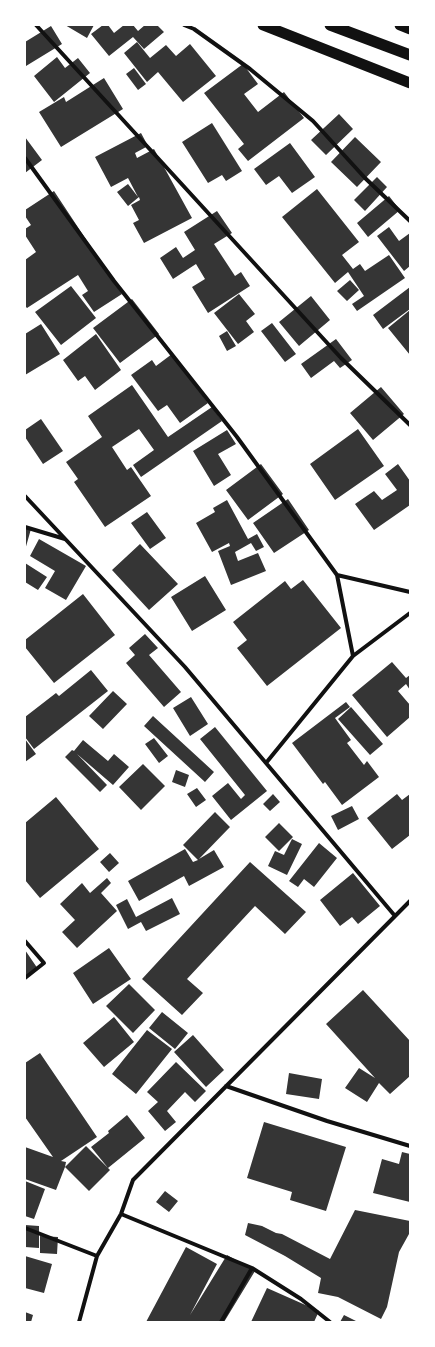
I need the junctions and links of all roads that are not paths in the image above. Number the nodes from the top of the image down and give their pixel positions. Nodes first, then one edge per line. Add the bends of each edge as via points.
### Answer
1 (36, 25) edge
2 (184, 25) edge
3 (263, 25) edge
4 (330, 25) edge
5 (400, 25) edge
6 (410, 29) edge
7 (410, 55) edge
8 (410, 83) edge
9 (25, 158) edge
10 (410, 221) edge
11 (410, 425) edge
12 (25, 496) edge
13 (25, 527) edge
14 (66, 539) junction
15 (337, 575) junction
16 (410, 592) edge
17 (410, 613) edge
18 (353, 656) junction
19 (266, 763) junction
20 (410, 901) edge
21 (395, 916) junction
22 (25, 941) edge
23 (25, 978) edge
24 (226, 1086) junction
25 (410, 1146) edge
26 (121, 1214) junction
27 (25, 1228) edge
28 (97, 1256) junction
29 (252, 1268) junction
30 (327, 1321) edge
31 (80, 1322) edge
32 (221, 1322) edge

1 - 11 street via 342,358
2 - 10 street via 194,29 250,70 313,121 365,178
3 - 8 highway
4 - 7 highway
5 - 6 highway
9 - 15 street via 114,281 237,437
12 - 14 street
13 - 14 street
14 - 19 street via 185,667
15 - 16 street
15 - 18 street
17 - 18 street
18 - 19 street
19 - 21 street
20 - 21 street
21 - 24 street
22 - 23 street via 44,963
24 - 25 street
24 - 26 street via 133,1180
26 - 28 street
26 - 29 street
27 - 28 street
28 - 31 street
29 - 30 street via 301,1299
29 - 32 street

